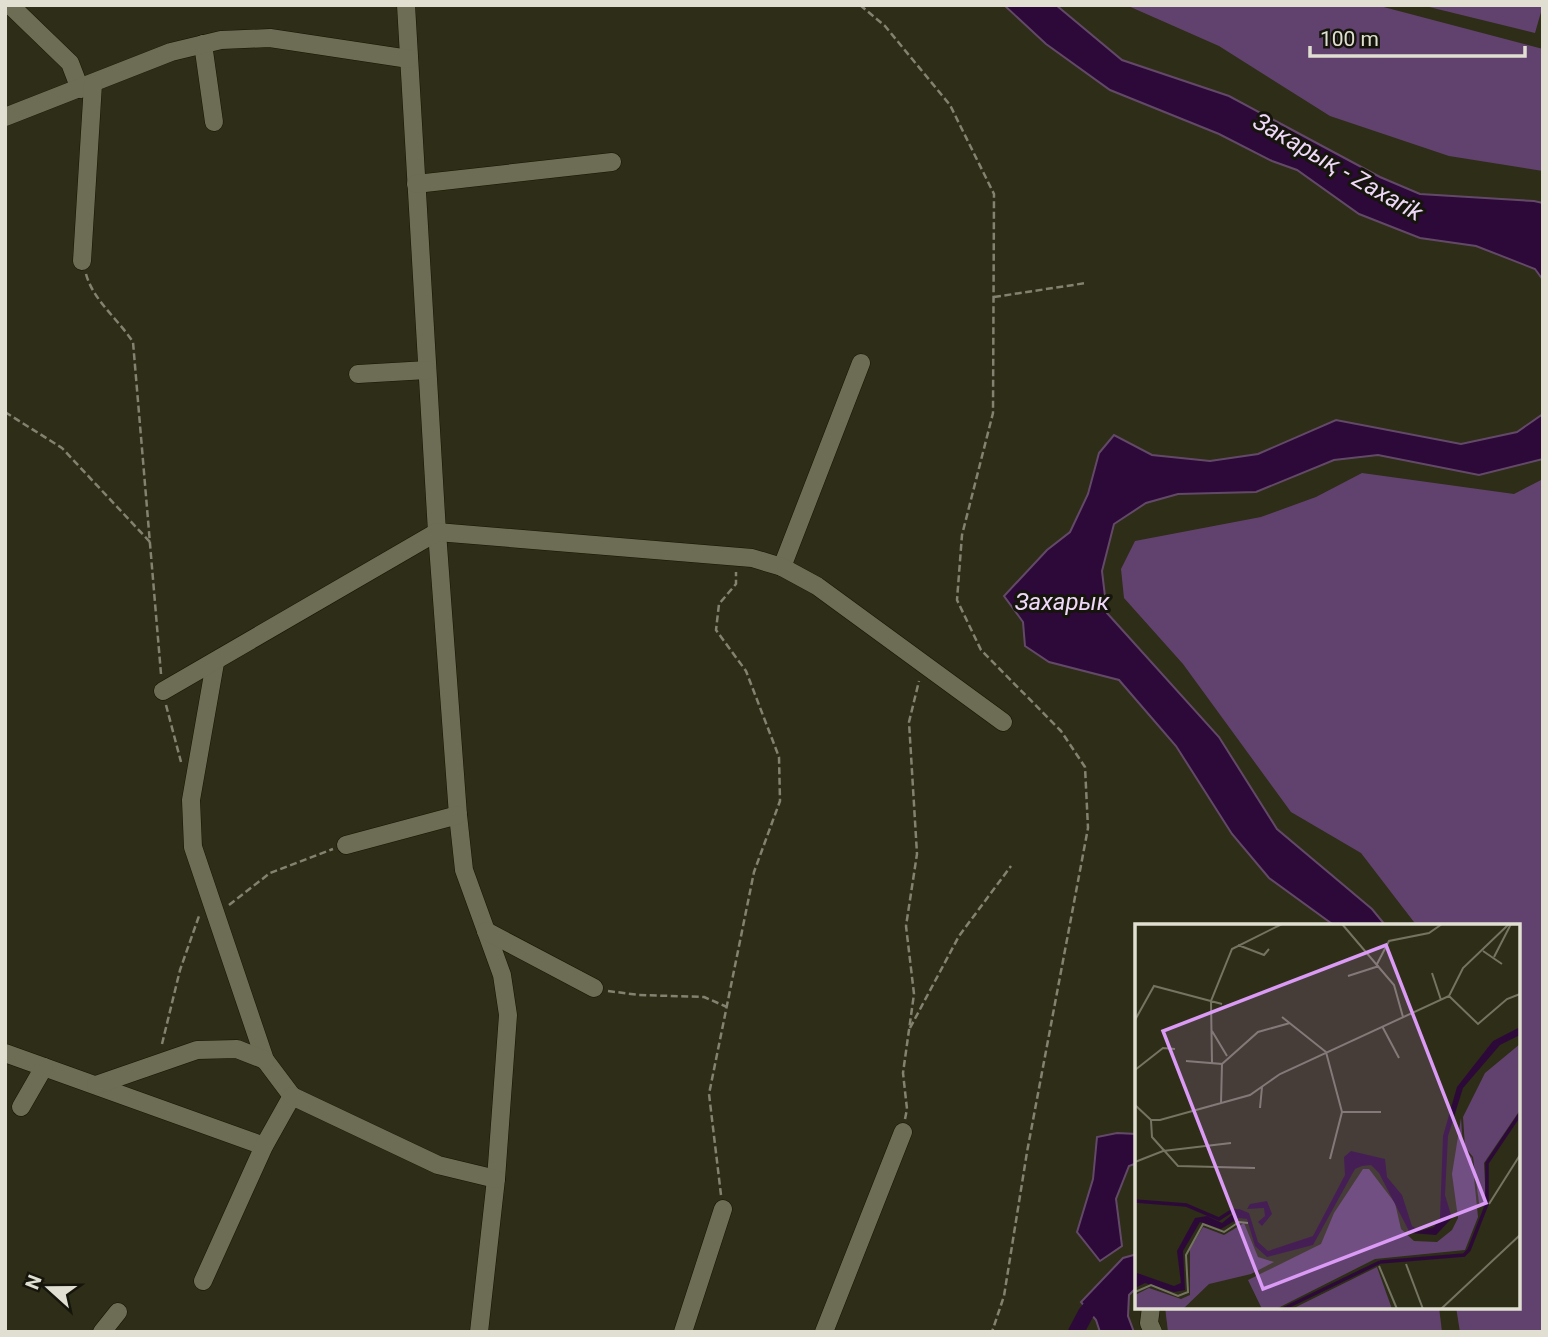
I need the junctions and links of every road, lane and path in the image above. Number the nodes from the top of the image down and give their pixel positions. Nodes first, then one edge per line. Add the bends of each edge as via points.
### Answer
1 (10, 5) edge
2 (406, 5) edge
3 (860, 5) edge
4 (203, 44) junction
5 (409, 59) junction
6 (87, 86) junction
7 (5, 117) edge
8 (214, 122) dead end
9 (612, 162) dead end
10 (416, 184) junction
11 (82, 261) joint
12 (1086, 283) dead end
13 (994, 297) junction
14 (860, 363) dead end
15 (428, 370) junction
16 (358, 374) dead end
17 (5, 412) edge
18 (437, 532) junction
19 (150, 542) junction
20 (737, 556) junction
21 (782, 567) junction
22 (215, 663) junction
23 (923, 664) junction
24 (163, 691) junction
25 (1003, 722) dead end
26 (184, 772) dead end
27 (458, 816) junction
28 (346, 845) joint
29 (1011, 866) dead end
30 (208, 892) junction
31 (216, 915) junction
32 (486, 931) junction
33 (594, 988) joint
34 (727, 1007) junction
35 (909, 1031) junction
36 (5, 1053) edge
37 (265, 1060) junction
38 (157, 1064) junction
39 (44, 1067) junction
40 (96, 1085) junction
41 (292, 1096) junction
42 (21, 1107) dead end
43 (903, 1132) joint
44 (264, 1146) junction
45 (496, 1179) junction
46 (723, 1209) joint
47 (203, 1281) dead end
48 (1151, 1309) edge
49 (118, 1312) dead end
50 (102, 1332) edge
51 (479, 1332) edge
52 (683, 1332) edge
53 (824, 1332) edge
54 (992, 1332) edge
55 (1153, 1332) edge

1 - 6 street
2 - 5 street
3 - 13 path via 885,26 950,105 994,194
4 - 5 street via 270,38
4 - 6 street
4 - 8 street
5 - 10 street
6 - 7 street
6 - 11 street
9 - 10 street
10 - 15 street
11 - 19 path via 90,289 133,342
12 - 13 path
13 - 54 path via 993,413 962,535 957,600 981,650 1061,731 1085,767 1088,828 1004,1296
14 - 21 street
15 - 16 street
15 - 18 street
17 - 19 path via 62,448
18 - 20 street
18 - 22 street
18 - 27 street
19 - 24 path
20 - 21 street
20 - 34 path via 736,584 719,604 716,630 746,671 779,757 780,801 754,872
21 - 23 street via 817,586
22 - 24 street
22 - 30 street via 191,800 192,847
23 - 25 street
23 - 35 path via 909,722 917,853 906,926 914,994
24 - 26 path
27 - 28 street
27 - 32 street via 464,870
28 - 31 path via 270,873
29 - 35 path via 960,936
30 - 31 street
30 - 38 path via 180,970
31 - 37 street
32 - 33 street
32 - 45 street via 502,975 508,1015
33 - 34 path via 705,997
34 - 46 path via 709,1094
35 - 43 path
36 - 39 street
37 - 38 street via 237,1049 197,1050
37 - 41 street
38 - 40 street
39 - 40 street
39 - 42 street
40 - 44 street
41 - 44 street
41 - 45 street via 438,1165
43 - 53 street
44 - 47 street
45 - 51 street
46 - 52 street
48 - 55 street
49 - 50 street

